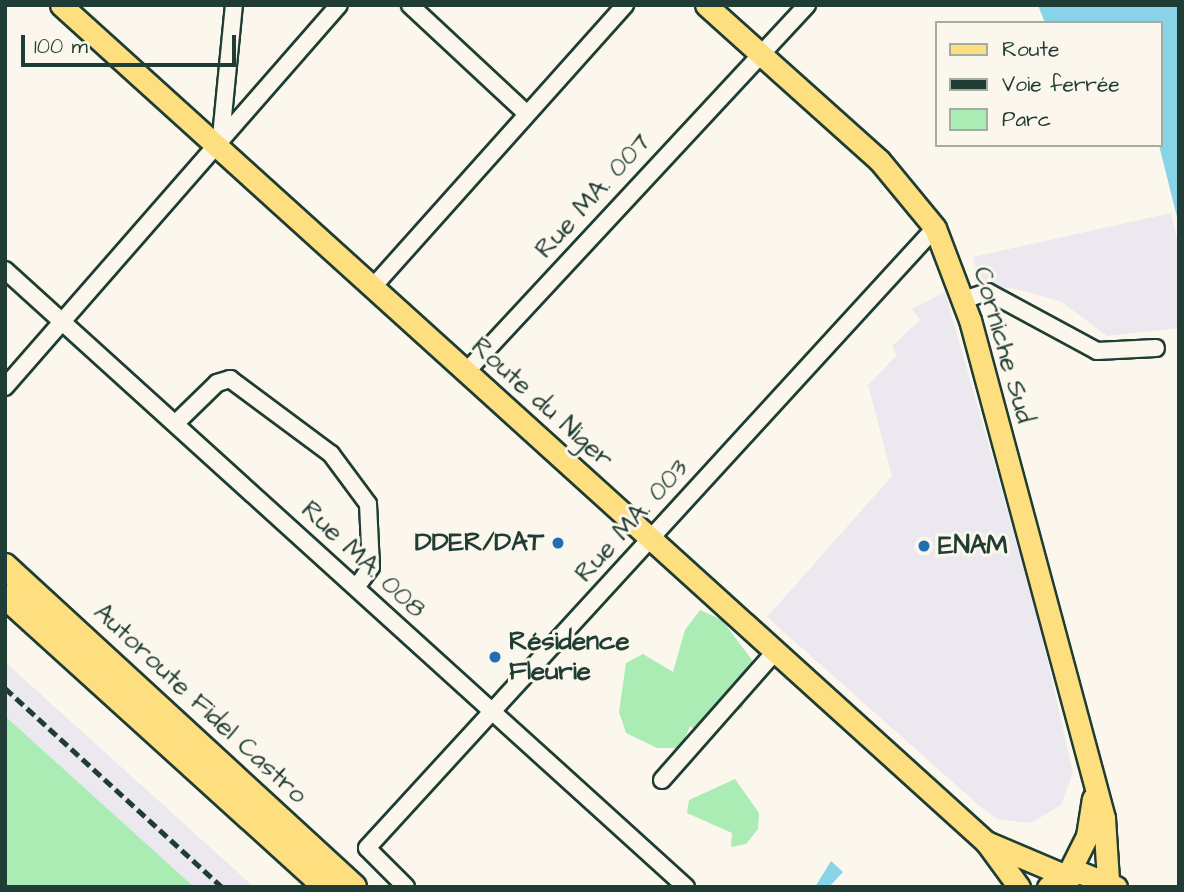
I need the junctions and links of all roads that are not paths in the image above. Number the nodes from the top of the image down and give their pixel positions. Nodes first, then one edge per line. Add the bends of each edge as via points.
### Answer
1 (61, 5) edge
2 (234, 5) edge
3 (339, 5) edge
4 (410, 5) edge
5 (625, 5) edge
6 (706, 5) edge
7 (807, 5) edge
8 (756, 54) junction
9 (526, 113) junction
10 (220, 147) junction
11 (935, 228) junction
12 (5, 270) edge
13 (372, 288) junction
14 (962, 300) junction
15 (62, 322) junction
16 (1156, 348) dead end
17 (466, 372) junction
18 (5, 387) edge
19 (176, 423) junction
20 (649, 537) junction
21 (5, 566) edge
22 (356, 586) junction
23 (5, 596) edge
24 (774, 653) junction
25 (494, 714) junction
26 (662, 780) dead end
27 (1094, 789) junction
28 (303, 839) junction
29 (986, 842) junction
30 (1060, 879) edge
31 (1112, 883) edge
32 (326, 887) edge
33 (354, 887) edge
34 (369, 887) edge
35 (406, 887) edge
36 (686, 887) edge
37 (1019, 887) edge

1 - 10 main road, Route du Niger
2 - 10 street
3 - 10 street
4 - 9 street
5 - 9 street
6 - 8 main road, Corniche Sud
7 - 8 street, Rue MA. 007
8 - 11 main road, Corniche Sud via 879,160
8 - 17 street, Rue MA. 007
9 - 13 street
10 - 13 main road, Route du Niger
10 - 15 street
11 - 14 main road, Corniche Sud
11 - 20 street, Rue MA. 003
12 - 15 street, Rue MA. 008
13 - 17 main road, Route du Niger
14 - 16 street via 989,292 1097,351
14 - 27 main road, Corniche Sud
15 - 18 street
15 - 19 street, Rue MA. 008
17 - 20 main road, Route du Niger
19 - 22 street, Rue MA. 008
19 - 22 street via 217,383 230,379 331,454 368,504 371,567
20 - 24 main road, Route du Niger
20 - 25 street, Rue MA. 003
21 - 28 highway, Autoroute Fidel Castro
22 - 25 street, Rue MA. 008
23 - 32 highway, Autoroute Fidel Castro
24 - 26 street
24 - 29 main road, Route du Niger
25 - 35 street, Rue MA. 003 via 367,848
25 - 36 street, Rue MA. 008
27 - 30 main road via 1087,836
27 - 31 main road, Corniche Sud via 1104,818
28 - 33 highway, Autoroute Fidel Castro
28 - 34 highway
29 - 30 main road, Route du Niger
29 - 37 main road, Route du Niger
30 - 31 main road, Route du Niger

